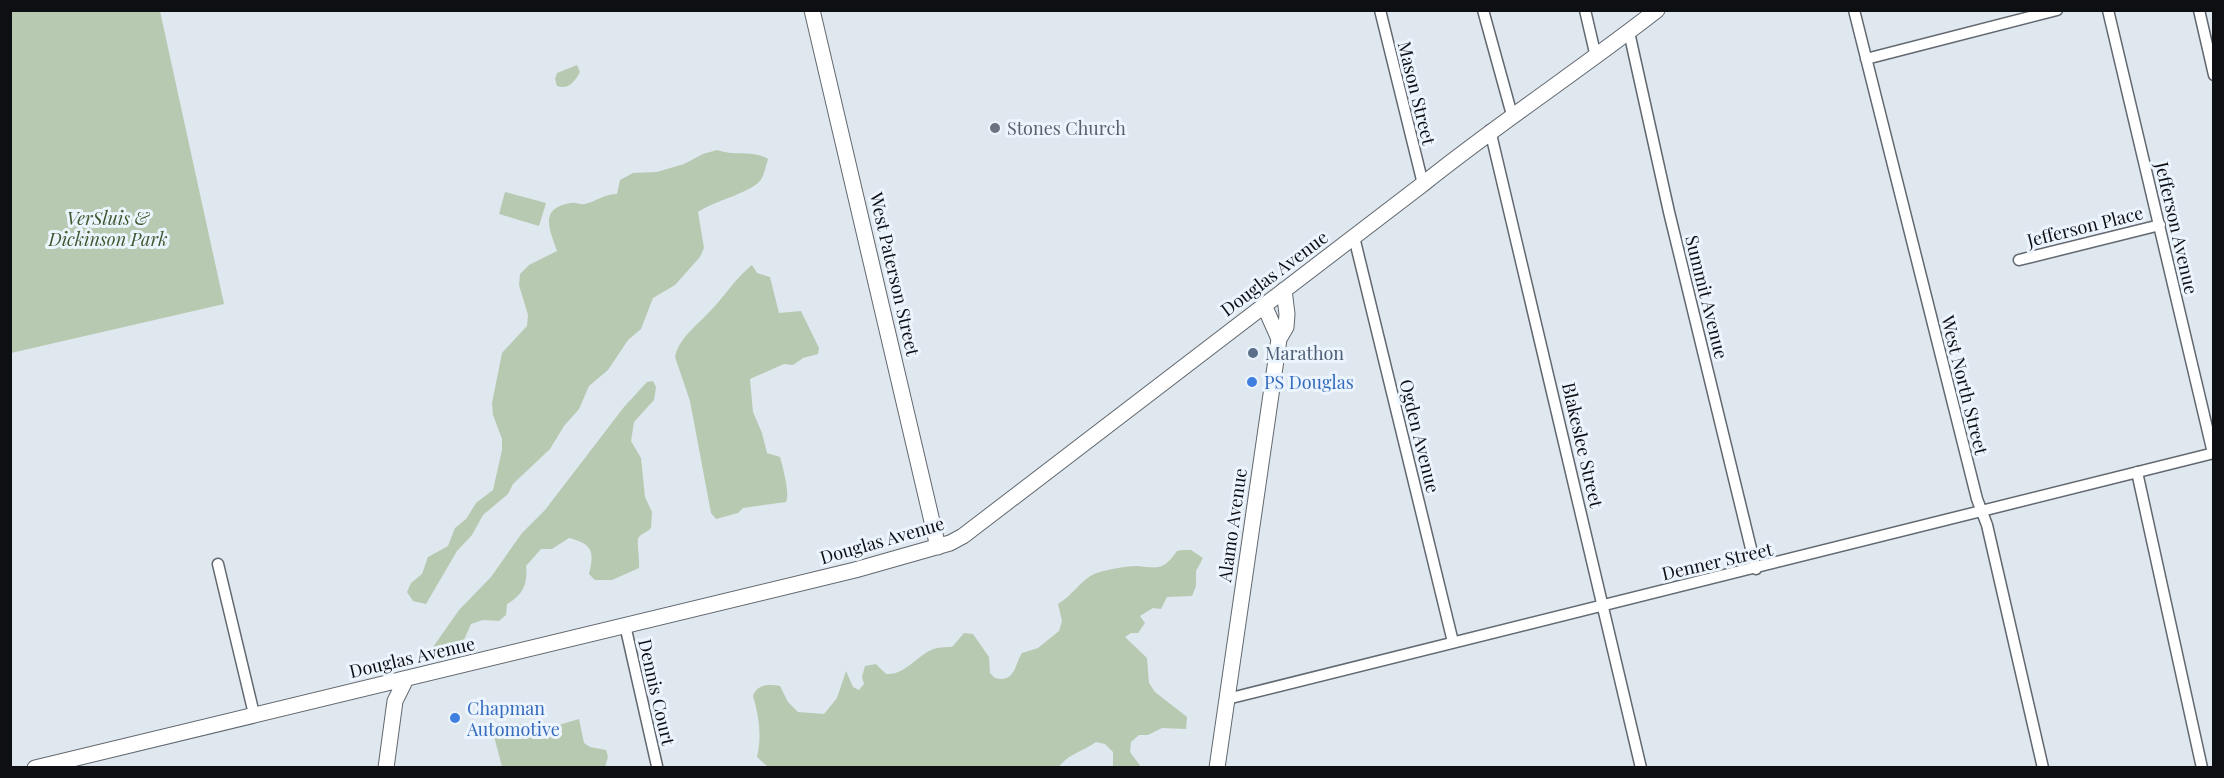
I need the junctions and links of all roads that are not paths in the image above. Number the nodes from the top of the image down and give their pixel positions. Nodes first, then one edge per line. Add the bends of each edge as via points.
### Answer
1 (812, 10) edge
2 (1380, 10) edge
3 (1483, 10) edge
4 (1585, 10) edge
5 (1657, 10) edge
6 (1854, 10) edge
7 (2056, 10) edge
8 (2108, 10) edge
9 (2199, 10) edge
10 (1629, 32) junction
11 (1596, 57) junction
12 (1866, 60) junction
13 (2214, 75) edge
14 (1512, 115) junction
15 (1490, 130) junction
16 (1423, 184) junction
17 (2160, 225) junction
18 (1354, 237) junction
19 (2019, 260) dead end
20 (1284, 290) junction
21 (1264, 305) junction
22 (1279, 339) junction
23 (2213, 453) edge
24 (2137, 472) junction
25 (1982, 512) junction
26 (938, 547) junction
27 (219, 564) dead end
28 (1756, 569) junction
29 (1604, 604) junction
30 (625, 625) junction
31 (1453, 642) junction
32 (406, 679) junction
33 (1227, 699) junction
34 (254, 714) junction
35 (657, 766) dead end
36 (35, 768) edge
37 (386, 768) edge
38 (1217, 768) edge
39 (1641, 768) edge
40 (2043, 768) edge
41 (2202, 768) edge

1 - 26 main road, West Paterson Street
2 - 16 street, Mason Street
3 - 14 street
4 - 11 street
5 - 10 main road, Douglas Avenue
6 - 12 street, West North Street
7 - 12 street
8 - 17 street, Jefferson Avenue
9 - 13 street
10 - 11 main road, Douglas Avenue
10 - 28 street, Summit Avenue
11 - 14 main road, Douglas Avenue
12 - 25 street, West North Street
14 - 15 main road, Douglas Avenue
15 - 16 main road, Douglas Avenue
15 - 29 street, Blakeslee Street
16 - 18 main road, Douglas Avenue
17 - 19 street, Jefferson Place
17 - 23 street, Jefferson Avenue
18 - 20 main road, Douglas Avenue
18 - 31 street, Ogden Avenue
20 - 21 main road, Douglas Avenue
20 - 22 main road, Alamo Avenue via 1286,327
21 - 22 main road
21 - 26 main road, Douglas Avenue via 963,536
22 - 33 main road, Alamo Avenue
23 - 24 street, Denner Street
24 - 25 street, Denner Street
24 - 41 street
25 - 28 street, Denner Street
25 - 40 street, West North Street
26 - 30 main road, Douglas Avenue
27 - 34 street
28 - 29 street, Denner Street
29 - 31 street, Denner Street
29 - 39 street, Blakeslee Street
30 - 32 main road, Douglas Avenue
30 - 35 street, Dennis Court
31 - 33 street, Denner Street
32 - 34 main road, Douglas Avenue
32 - 37 main road via 395,701
33 - 38 main road, Alamo Avenue
34 - 36 main road, Douglas Avenue

